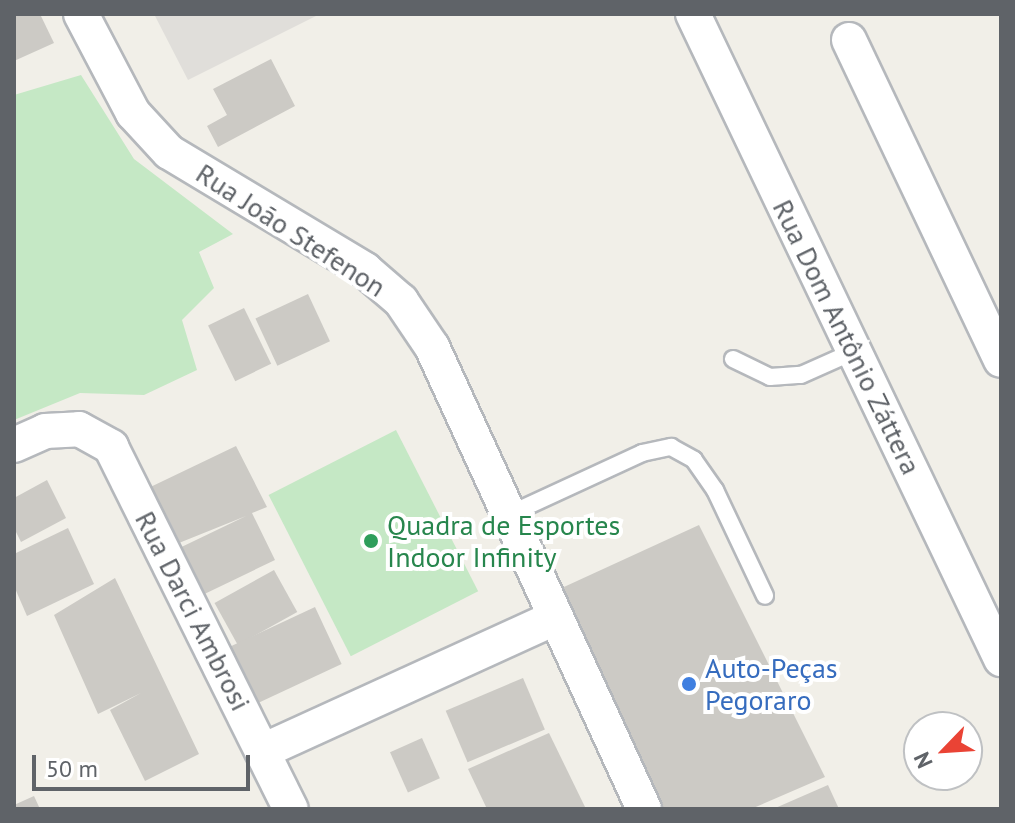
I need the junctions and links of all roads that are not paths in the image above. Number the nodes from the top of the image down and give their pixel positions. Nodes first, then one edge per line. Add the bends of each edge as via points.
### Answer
1 (81, 14) edge
2 (693, 14) edge
3 (849, 40) dead end
4 (855, 351) junction
5 (733, 359) dead end
6 (1001, 360) edge
7 (14, 445) edge
8 (506, 516) junction
9 (765, 596) dead end
10 (555, 618) junction
11 (1001, 659) edge
12 (263, 751) junction
13 (291, 809) edge
14 (644, 809) edge

1 - 8 street, Rua João Stefenon via 133,113 169,152 365,270 401,301 432,347
2 - 4 street, Rua Dom Antônio Záttera
3 - 6 street
4 - 5 lane via 801,375 786,376 770,377
4 - 11 street, Rua Dom Antônio Záttera
7 - 12 street, Rua Darci Ambrosi via 45,431 79,429 111,447
8 - 9 lane via 642,453 671,447 694,460 715,490
8 - 10 street, Rua João Stefenon
10 - 12 street
10 - 14 street, Rua João Stefenon
12 - 13 street, Rua Darci Ambrosi

